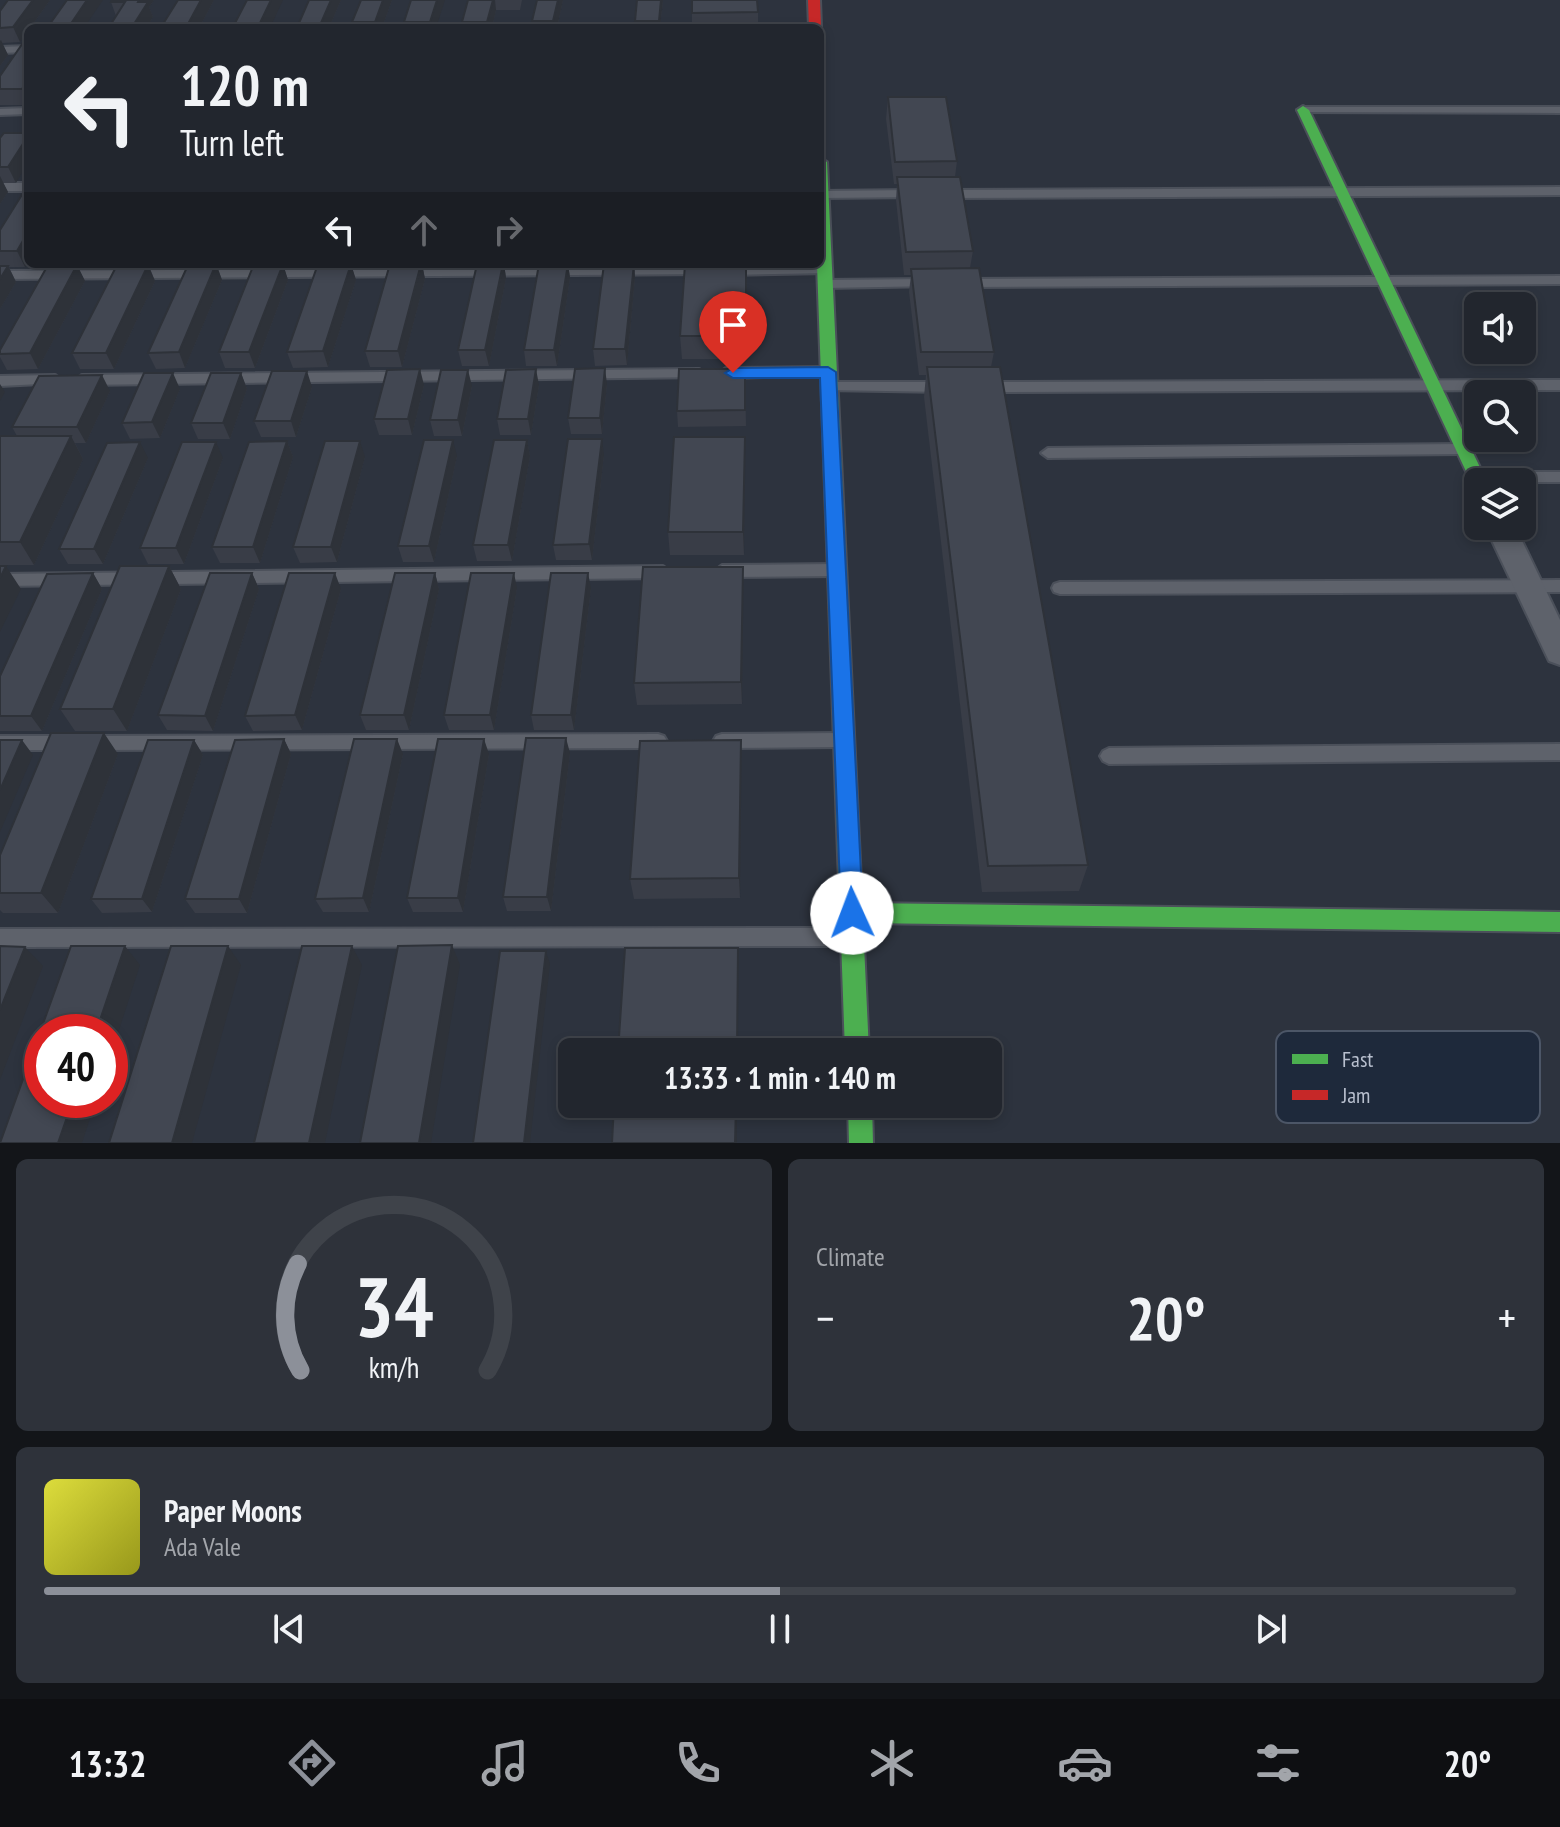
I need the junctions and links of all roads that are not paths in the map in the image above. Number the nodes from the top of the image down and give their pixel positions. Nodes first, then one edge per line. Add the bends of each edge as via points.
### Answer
1 (814, 0) edge
2 (815, 24) edge
3 (24, 49) edge
4 (0, 50) edge
5 (1303, 110) joint
6 (1560, 110) edge
7 (24, 111) edge
8 (0, 112) edge
9 (0, 187) edge
10 (24, 187) edge
11 (824, 188) edge
12 (1560, 191) edge
13 (1342, 192) junction
14 (824, 255) edge
15 (0, 275) edge
16 (825, 277) junction
17 (1560, 280) edge
18 (1384, 281) junction
19 (829, 380) junction
20 (0, 381) edge
21 (1433, 385) junction
22 (1560, 385) edge
23 (956, 387) edge
24 (972, 387) edge
25 (1464, 449) joint
26 (1048, 453) dead end
27 (1560, 477) edge
28 (1536, 478) edge
29 (1507, 540) edge
30 (837, 570) junction
31 (679, 572) edge
32 (710, 572) edge
33 (0, 580) edge
34 (1529, 586) junction
35 (1560, 586) edge
36 (1060, 588) dead end
37 (1560, 652) edge
38 (844, 740) junction
39 (669, 741) edge
40 (701, 741) edge
41 (0, 743) edge
42 (1560, 752) edge
43 (1109, 756) dead end
44 (852, 913) junction
45 (1560, 922) edge
46 (852, 937) junction
47 (0, 938) edge
48 (856, 1038) edge
49 (860, 1118) edge
50 (861, 1143) edge

1 - 2 street
3 - 4 lane
5 - 6 lane
5 - 13 street
7 - 8 lane
9 - 10 lane
11 - 13 lane
12 - 13 lane
13 - 18 street
14 - 16 street
15 - 16 lane
16 - 18 lane
16 - 19 street
17 - 18 lane
18 - 21 street
19 - 20 lane
19 - 23 lane
19 - 30 street
21 - 22 lane
21 - 24 lane
21 - 25 street
25 - 26 lane
27 - 28 lane
29 - 34 street
30 - 32 lane
30 - 38 street
31 - 33 lane
34 - 35 lane
34 - 36 lane
34 - 37 street
38 - 40 lane
38 - 44 street
39 - 41 lane
42 - 43 lane
44 - 45 street
44 - 46 street
46 - 47 lane
46 - 48 street
49 - 50 street

